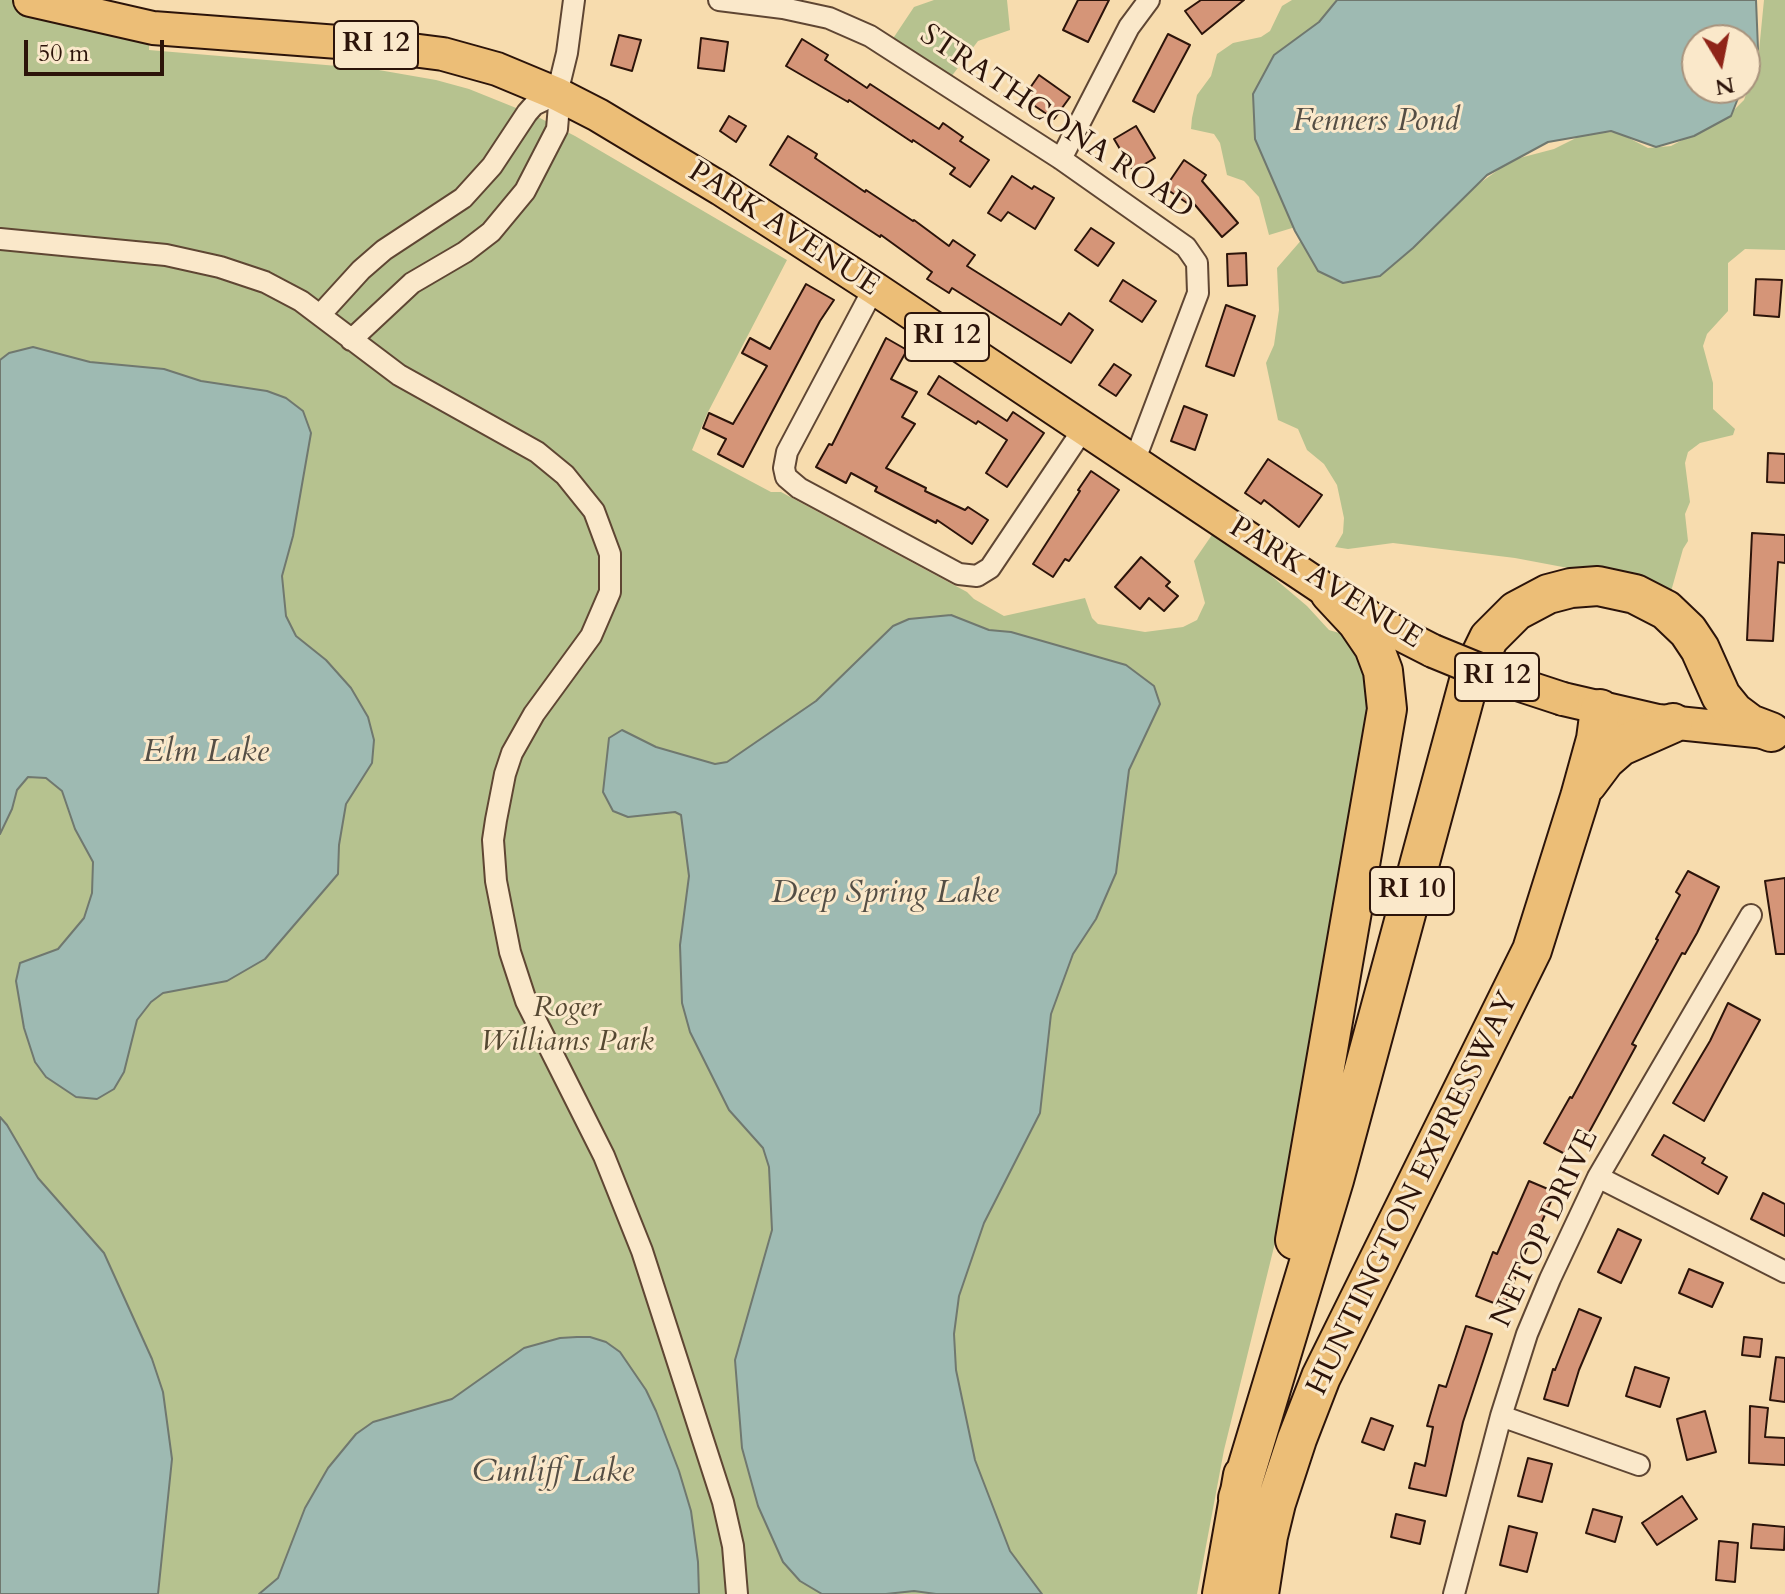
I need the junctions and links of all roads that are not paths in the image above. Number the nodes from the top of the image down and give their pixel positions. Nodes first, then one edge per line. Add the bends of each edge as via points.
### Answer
1 (32, 0) edge
2 (574, 0) edge
3 (719, 0) edge
4 (1149, 0) edge
5 (557, 94) junction
6 (1061, 159) junction
7 (0, 239) edge
8 (874, 288) junction
9 (320, 315) junction
10 (351, 340) junction
11 (1084, 428) junction
12 (1134, 462) junction
13 (1330, 593) junction
14 (1600, 709) junction
15 (1673, 723) junction
16 (1778, 732) edge
17 (1580, 797) junction
18 (1751, 915) dead end
19 (1598, 1177) junction
20 (1785, 1272) edge
21 (1501, 1416) junction
22 (1639, 1465) dead end
23 (1238, 1498) junction
24 (737, 1594) edge
25 (1222, 1594) edge
26 (1259, 1594) edge
27 (1454, 1594) edge

1 - 5 main road, PARK AVENUE / RI 12 via 153,28 443,54
2 - 5 street
3 - 6 street, STRATHCONA ROAD via 829,18 870,36
4 - 6 street via 1129,27
5 - 8 main road, PARK AVENUE / RI 12 via 721,189
5 - 9 street via 534,105 463,198 384,250
5 - 10 street via 557,129 504,220 478,243 400,292
6 - 12 street, STRATHCONA ROAD via 1186,247 1197,263 1198,293
7 - 9 street via 194,260 265,282
8 - 11 main road, PARK AVENUE / RI 12
8 - 11 street via 787,452 786,477 799,488 959,574 977,576 990,568
9 - 10 street
10 - 24 street via 399,375 552,463 587,500 607,540 611,579 601,618 527,724 505,774 493,840 496,881 526,1001 608,1166 646,1261 723,1502
11 - 12 main road, PARK AVENUE / RI 12
12 - 13 main road, PARK AVENUE / RI 12
13 - 14 main road, PARK AVENUE / RI 12, bridge via 1433,651
13 - 23 highway via 1374,647 1386,682 1387,709 1287,1289
14 - 15 main road, PARK AVENUE / RI 12
14 - 17 highway, HUNTINGTON EXPRESSWAY
15 - 16 main road, PARK AVENUE / RI 12
15 - 17 highway via 1621,746
16 - 23 highway, RI 10 via 1750,724 1734,712 1688,631 1666,610 1635,594 1598,586 1548,594 1516,611 1489,638 1466,689 1337,1170
17 - 26 highway, HUNTINGTON EXPRESSWAY via 1525,967 1309,1408 1276,1503
18 - 19 street, NETOP DRIVE
19 - 20 street
19 - 21 street, NETOP DRIVE via 1538,1307
21 - 22 street
21 - 27 street, NETOP DRIVE
23 - 25 highway, RI 10

